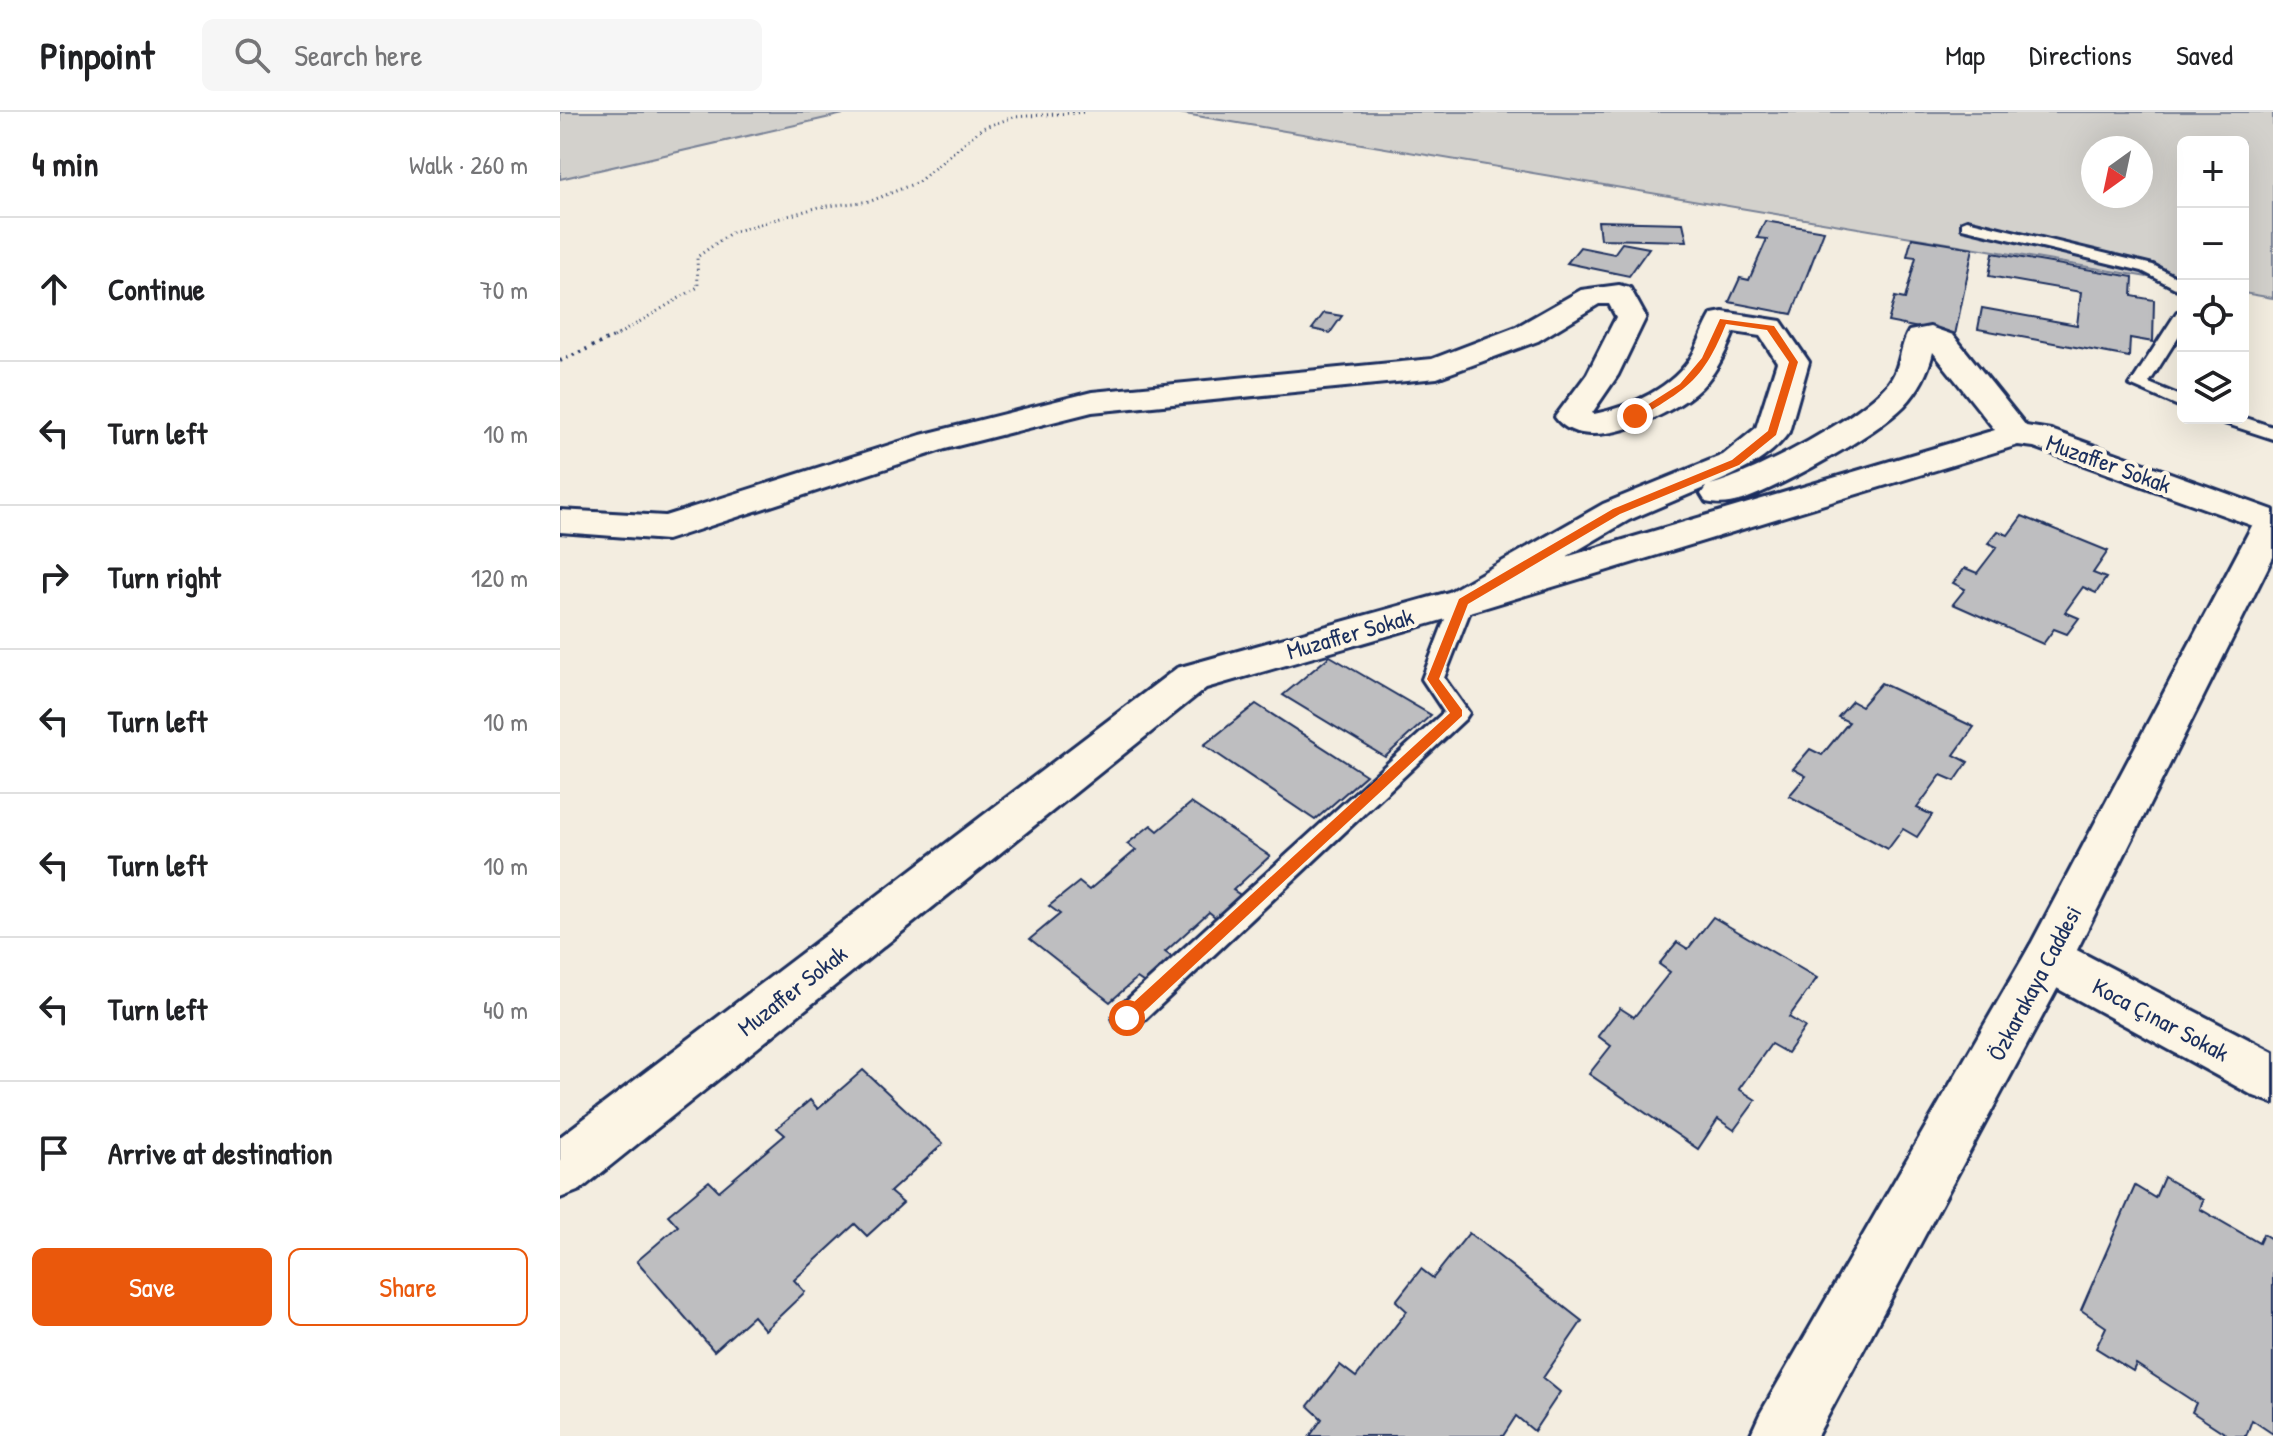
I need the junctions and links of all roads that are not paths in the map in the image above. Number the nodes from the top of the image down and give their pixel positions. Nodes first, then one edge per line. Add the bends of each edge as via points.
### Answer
1 (1967, 225) dead end
2 (2177, 284) edge
3 (2177, 325) edge
4 (2177, 401) edge
5 (2245, 424) edge
6 (2273, 433) edge
7 (2016, 435) junction
8 (1616, 512) junction
9 (2273, 519) edge
10 (560, 521) edge
11 (1463, 601) junction
12 (2048, 959) junction
13 (1127, 1018) dead end
14 (2273, 1079) edge
15 (560, 1171) edge
16 (1782, 1436) edge

1 - 2 lane via 2147,268
3 - 4 lane via 2139,385
5 - 6 lane
7 - 8 street via 1942,342 1930,336 1920,338 1905,384 1889,402 1801,458 1731,492
7 - 9 street, Muzaffer Sokak via 2039,437
7 - 11 street, Muzaffer Sokak
8 - 10 street via 1735,462 1772,432 1793,362 1770,328 1723,321 1707,359 1684,386 1635,416 1591,425 1572,417 1602,375 1631,317 1619,294 1592,296 1527,334 1437,368 1092,402 933,442 667,528
8 - 11 street
9 - 12 street, Özkarakaya Caddesi
11 - 13 lane via 1433,679 1457,713
11 - 15 street, Muzaffer Sokak via 1192,678
12 - 14 street, Koca Çınar Sokak
12 - 16 street, Özkarakaya Caddesi

